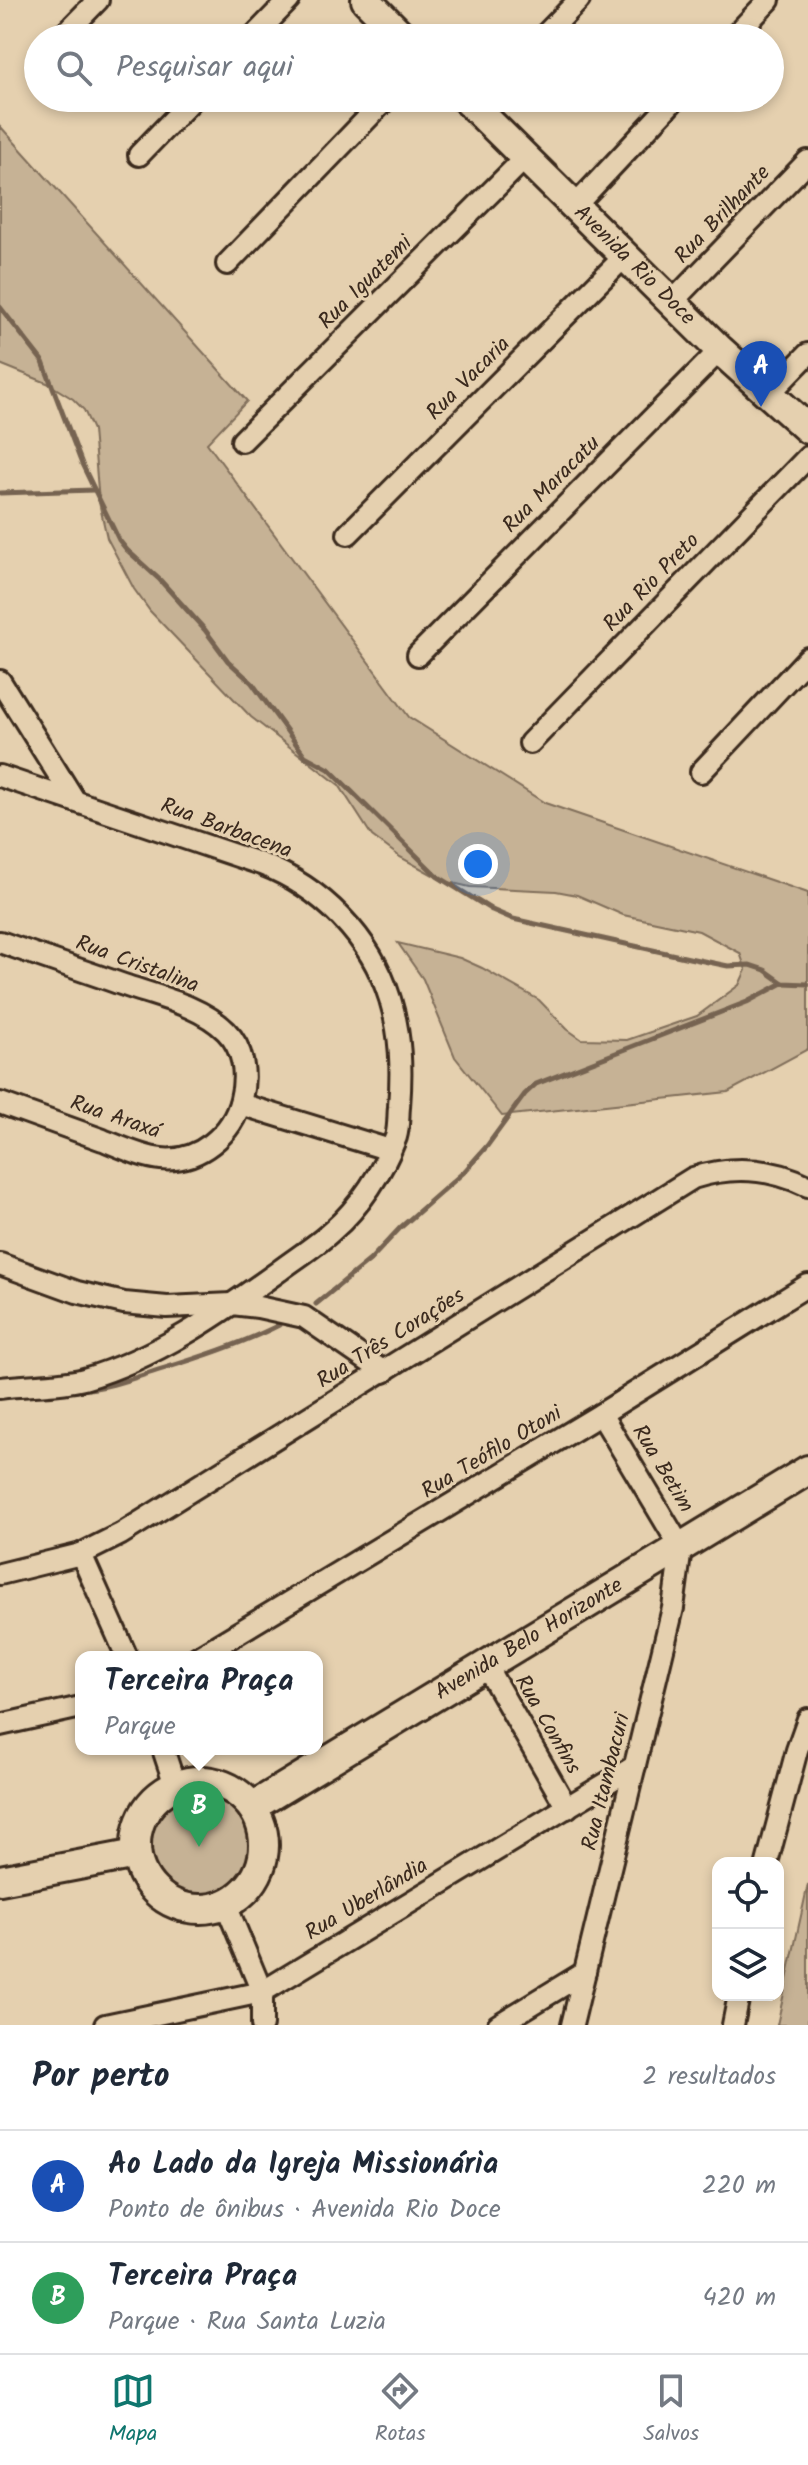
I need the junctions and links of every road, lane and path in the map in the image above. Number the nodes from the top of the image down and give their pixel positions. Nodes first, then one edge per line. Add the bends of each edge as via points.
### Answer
1 (98, 0) edge
2 (289, 0) edge
3 (579, 0) edge
4 (769, 0) edge
5 (378, 4) edge
6 (75, 24) edge
7 (266, 24) edge
8 (393, 24) edge
9 (556, 24) edge
10 (746, 24) edge
11 (180, 112) edge
12 (374, 112) edge
13 (484, 112) edge
14 (663, 112) edge
15 (139, 155) dead end
16 (525, 158) junction
17 (808, 161) edge
18 (574, 207) junction
19 (624, 257) junction
20 (227, 264) dead end
21 (672, 302) junction
22 (720, 350) junction
23 (808, 354) edge
24 (770, 393) junction
25 (808, 429) edge
26 (242, 441) dead end
27 (808, 457) edge
28 (348, 534) dead end
29 (418, 655) dead end
30 (808, 658) edge
31 (0, 681) edge
32 (530, 743) dead end
33 (701, 772) dead end
34 (2, 781) edge
35 (75, 801) junction
36 (0, 942) edge
37 (0, 1103) edge
38 (240, 1104) junction
39 (393, 1142) junction
40 (808, 1186) edge
41 (0, 1264) edge
42 (808, 1285) edge
43 (232, 1304) junction
44 (384, 1372) junction
45 (0, 1385) edge
46 (601, 1414) junction
47 (808, 1470) edge
48 (681, 1548) junction
49 (81, 1554) junction
50 (0, 1574) edge
51 (124, 1651) edge
52 (208, 1651) edge
53 (486, 1666) junction
54 (75, 1708) edge
55 (808, 1719) edge
56 (0, 1725) edge
57 (165, 1755) edge
58 (635, 1766) junction
59 (175, 1785) junction
60 (252, 1807) junction
61 (567, 1808) junction
62 (136, 1854) junction
63 (769, 1857) edge
64 (0, 1880) edge
65 (226, 1905) junction
66 (585, 1972) junction
67 (262, 1992) junction
68 (738, 2001) edge
69 (105, 2025) edge
70 (262, 2025) edge
71 (498, 2025) edge
72 (572, 2025) edge
73 (733, 2025) edge

1 - 6 street
2 - 7 street
3 - 9 street
4 - 10 street
5 - 8 street
11 - 15 street
12 - 20 street
13 - 16 street, Avenida Rio Doce
14 - 18 street
16 - 18 street, Avenida Rio Doce
16 - 26 street, Rua Iguatemi
17 - 21 street, Rua Brilhante
18 - 19 street, Avenida Rio Doce
19 - 21 street, Avenida Rio Doce
19 - 28 street, Rua Vacaria
21 - 22 street, Avenida Rio Doce
22 - 24 street, Avenida Rio Doce
22 - 29 street, Rua Maracatu
23 - 24 street
24 - 25 street, Avenida Rio Doce
27 - 32 street, Rua Rio Preto
30 - 33 street
31 - 35 street
34 - 35 street, Rua Barbacena
35 - 39 street, Rua Barbacena via 285,874 322,897 342,918 384,980 395,1016 402,1076
36 - 38 street, Rua Cristalina via 210,1019 237,1044 243,1060
37 - 38 street, Rua Araxá via 160,1159 195,1154 215,1141 229,1128
38 - 39 street
39 - 43 street via 373,1183 332,1231
40 - 44 street, Rua Três Corações via 745,1169 693,1178
41 - 43 street via 124,1303
42 - 46 street, Rua Teófilo Otoni
43 - 44 street via 304,1317
43 - 45 street via 122,1366 80,1380
44 - 49 street, Rua Três Corações
46 - 48 street, Rua Betim
46 - 52 street, Rua Teófilo Otoni
47 - 48 street, Avenida Belo Horizonte
48 - 53 street, Avenida Belo Horizonte
48 - 58 street, Rua Itambacuri via 673,1608
49 - 50 street, Rua Três Corações
49 - 51 street
53 - 60 street, Avenida Belo Horizonte
53 - 61 street, Rua Confins
54 - 56 street
55 - 63 street
57 - 59 street
58 - 61 street, Rua Uberlândia
58 - 66 street, Rua Itambacuri
59 - 60 street via 209,1781 233,1790
59 - 62 street via 143,1813
60 - 65 street via 264,1840 263,1857 248,1887
61 - 67 street, Rua Uberlândia
62 - 64 street
62 - 65 street via 141,1872 165,1899 200,1908
65 - 67 street
66 - 71 street
66 - 72 street, Rua Itambacuri
67 - 69 street, Rua Uberlândia
67 - 70 street
68 - 73 street

